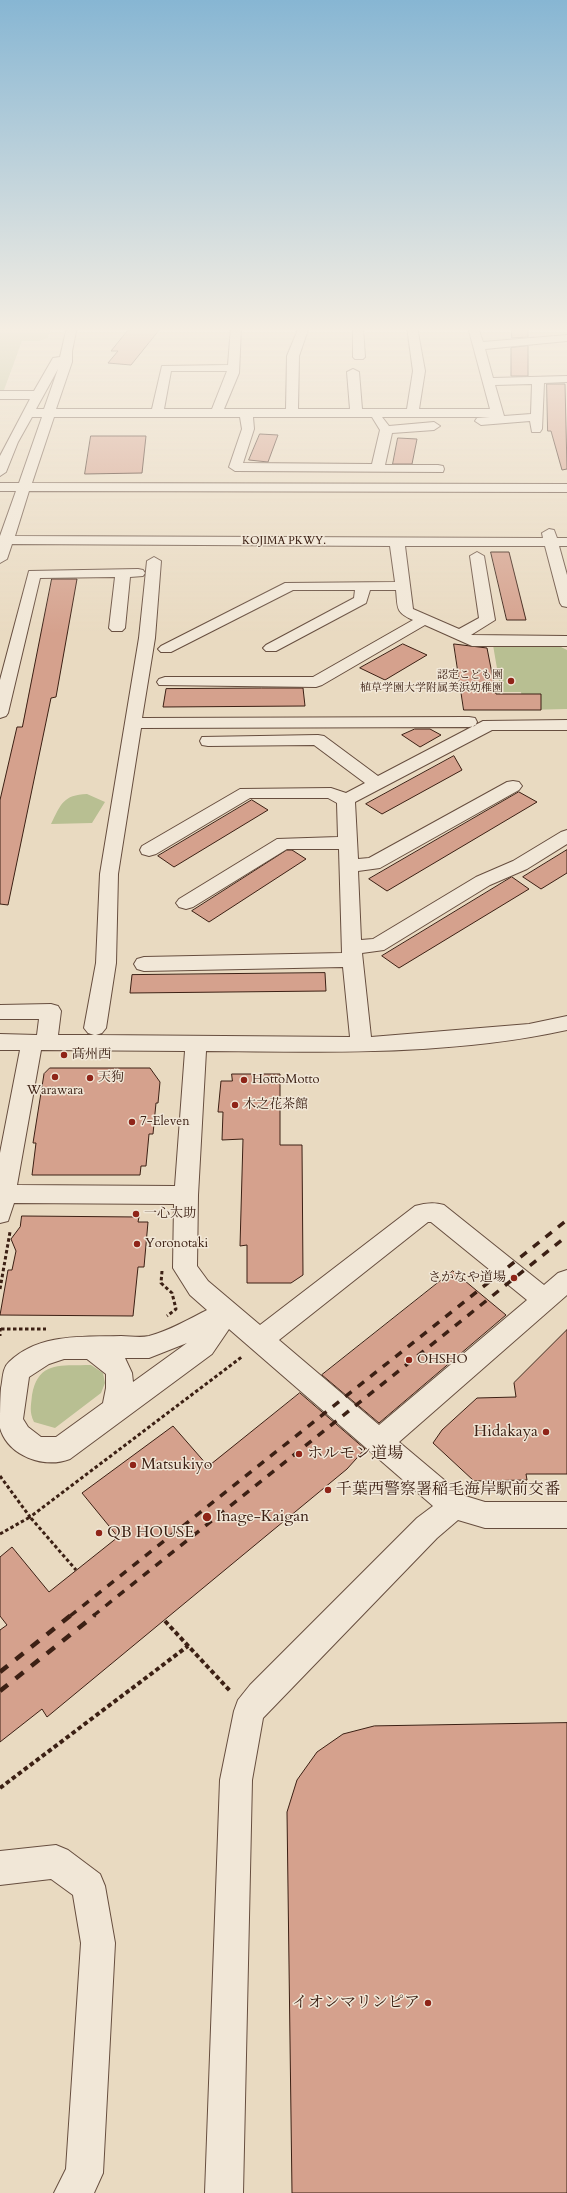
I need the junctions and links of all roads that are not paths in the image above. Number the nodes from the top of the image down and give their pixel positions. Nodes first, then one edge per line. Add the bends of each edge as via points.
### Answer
1 (19, 429) edge
2 (43, 429) edge
3 (248, 429) edge
4 (391, 429) edge
5 (386, 430) joint
6 (378, 467) junction
7 (438, 469) dead end
8 (0, 472) edge
9 (0, 487) edge
10 (24, 487) junction
11 (567, 488) edge
12 (567, 534) edge
13 (4, 536) edge
14 (550, 538) junction
15 (147, 541) junction
16 (397, 542) junction
17 (567, 542) edge
18 (477, 556) dead end
19 (0, 559) edge
20 (154, 561) dead end
21 (123, 573) junction
22 (363, 586) junction
23 (403, 586) junction
24 (567, 603) edge
25 (425, 619) junction
26 (117, 628) dead end
27 (460, 635) junction
28 (567, 641) edge
29 (271, 648) dead end
30 (166, 649) dead end
31 (165, 682) dead end
32 (0, 713) edge
33 (469, 722) dead end
34 (133, 723) junction
35 (567, 725) edge
36 (208, 741) dead end
37 (378, 784) junction
38 (513, 786) dead end
39 (346, 800) junction
40 (567, 836) edge
41 (348, 843) junction
42 (149, 850) dead end
43 (349, 866) junction
44 (186, 903) dead end
45 (352, 954) junction
46 (144, 964) dead end
47 (0, 1012) edge
48 (567, 1023) edge
49 (95, 1028) dead end
50 (0, 1042) edge
51 (39, 1043) junction
52 (196, 1043) junction
53 (361, 1045) junction
54 (186, 1195) junction
55 (4, 1213) edge
56 (567, 1280) edge
57 (545, 1300) junction
58 (227, 1312) junction
59 (91, 1348) junction
60 (254, 1350) junction
61 (115, 1410) junction
62 (380, 1441) junction
63 (454, 1506) junction
64 (567, 1515) edge
65 (0, 1868) edge
66 (73, 2193) edge
67 (224, 2193) edge

1 - 8 street
2 - 10 street
3 - 6 street via 235,467
4 - 5 street
5 - 6 street
6 - 7 street
9 - 10 street
10 - 11 street
10 - 13 street
12 - 14 street, KOJIMA PKWY.
13 - 14 street, KOJIMA PKWY.
13 - 15 street, KOJIMA PKWY.
13 - 19 street
14 - 16 street, KOJIMA PKWY.
14 - 17 street, KOJIMA PKWY.
14 - 24 street
15 - 16 street, KOJIMA PKWY.
15 - 21 street via 140,573
16 - 23 street
18 - 27 street via 487,620
20 - 34 street via 147,638
21 - 26 street
21 - 32 street via 34,574
22 - 23 street
22 - 29 street via 361,600
22 - 30 street via 290,586
23 - 25 street via 406,611
25 - 27 street
25 - 31 street via 316,682
27 - 28 street via 472,641
33 - 34 street
34 - 49 street via 109,874 106,963
35 - 37 street via 489,725
36 - 37 street via 318,740
37 - 39 street
38 - 43 street via 373,864
39 - 41 street
39 - 42 street via 331,793 246,793
40 - 45 street via 520,865 483,881 377,945
41 - 43 street
41 - 44 street via 283,843
43 - 45 street
45 - 46 street
45 - 53 street
47 - 51 street via 51,1011
48 - 53 street via 528,1031
50 - 51 street
51 - 52 street
51 - 55 street
52 - 53 street
52 - 54 street
54 - 55 street
54 - 58 street via 185,1268 199,1288
56 - 57 street
57 - 60 street via 436,1212 423,1213
57 - 62 street
58 - 59 street via 150,1347
58 - 60 street
58 - 61 street via 203,1346
59 - 61 street via 109,1360 120,1372 122,1381
59 - 61 street via 64,1348 41,1354 17,1371 10,1420 18,1436 37,1449 60,1450
60 - 62 street
62 - 63 street
63 - 64 street via 485,1515
63 - 67 street via 427,1528 249,1711 236,1780
65 - 66 street via 56,1862 88,1886 98,1943 84,2173

